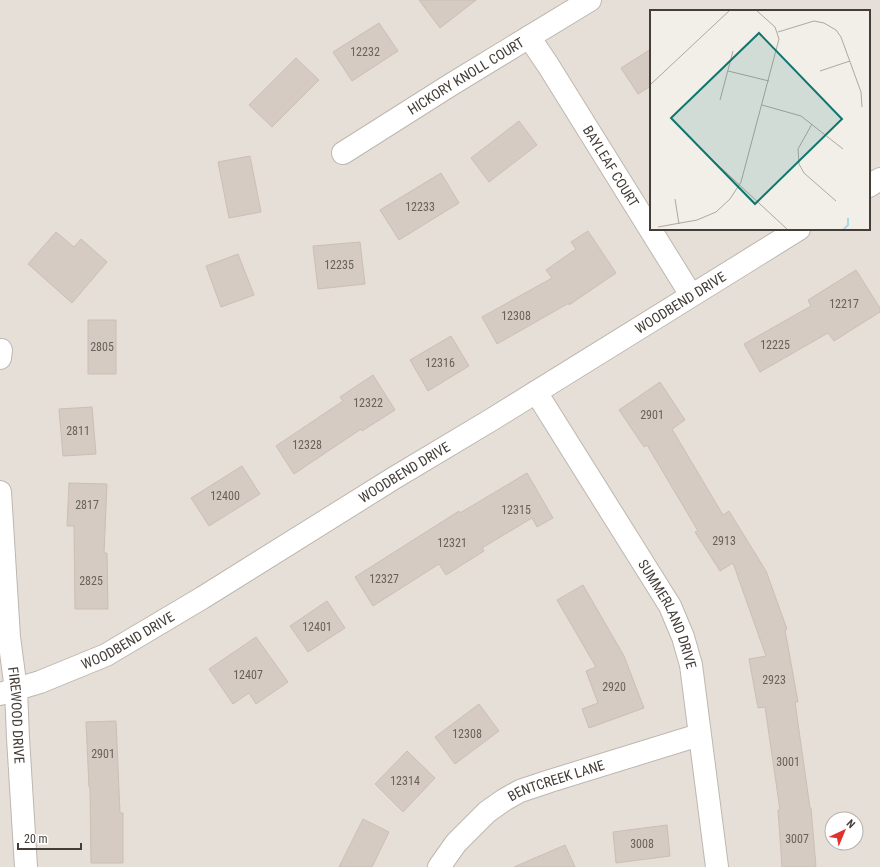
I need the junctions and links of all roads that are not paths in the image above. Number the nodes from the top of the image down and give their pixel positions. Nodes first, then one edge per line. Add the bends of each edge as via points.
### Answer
1 (590, 0) edge
2 (529, 37) junction
3 (343, 153) dead end
4 (880, 179) edge
5 (870, 185) edge
6 (650, 230) edge
7 (650, 230) edge
8 (797, 230) edge
9 (691, 296) junction
10 (536, 392) junction
11 (0, 492) edge
12 (8, 692) edge
13 (699, 735) junction
14 (26, 867) edge
15 (439, 867) edge
16 (717, 867) edge

1 - 2 street, HICKORY KNOLL COURT
2 - 3 street, HICKORY KNOLL COURT
2 - 7 street, BAYLEAF COURT
4 - 5 street
6 - 9 street, BAYLEAF COURT
8 - 9 street, WOODBEND DRIVE
9 - 10 street, WOODBEND DRIVE
10 - 12 street, WOODBEND DRIVE via 106,655
10 - 13 street, SUMMERLAND DRIVE via 670,606 683,637 690,665
11 - 12 street, FIREWOOD DRIVE via 9,636
12 - 14 street, FIREWOOD DRIVE via 18,746
13 - 15 street, BENTCREEK LANE via 520,791 487,812 456,843
13 - 16 street, SUMMERLAND DRIVE

